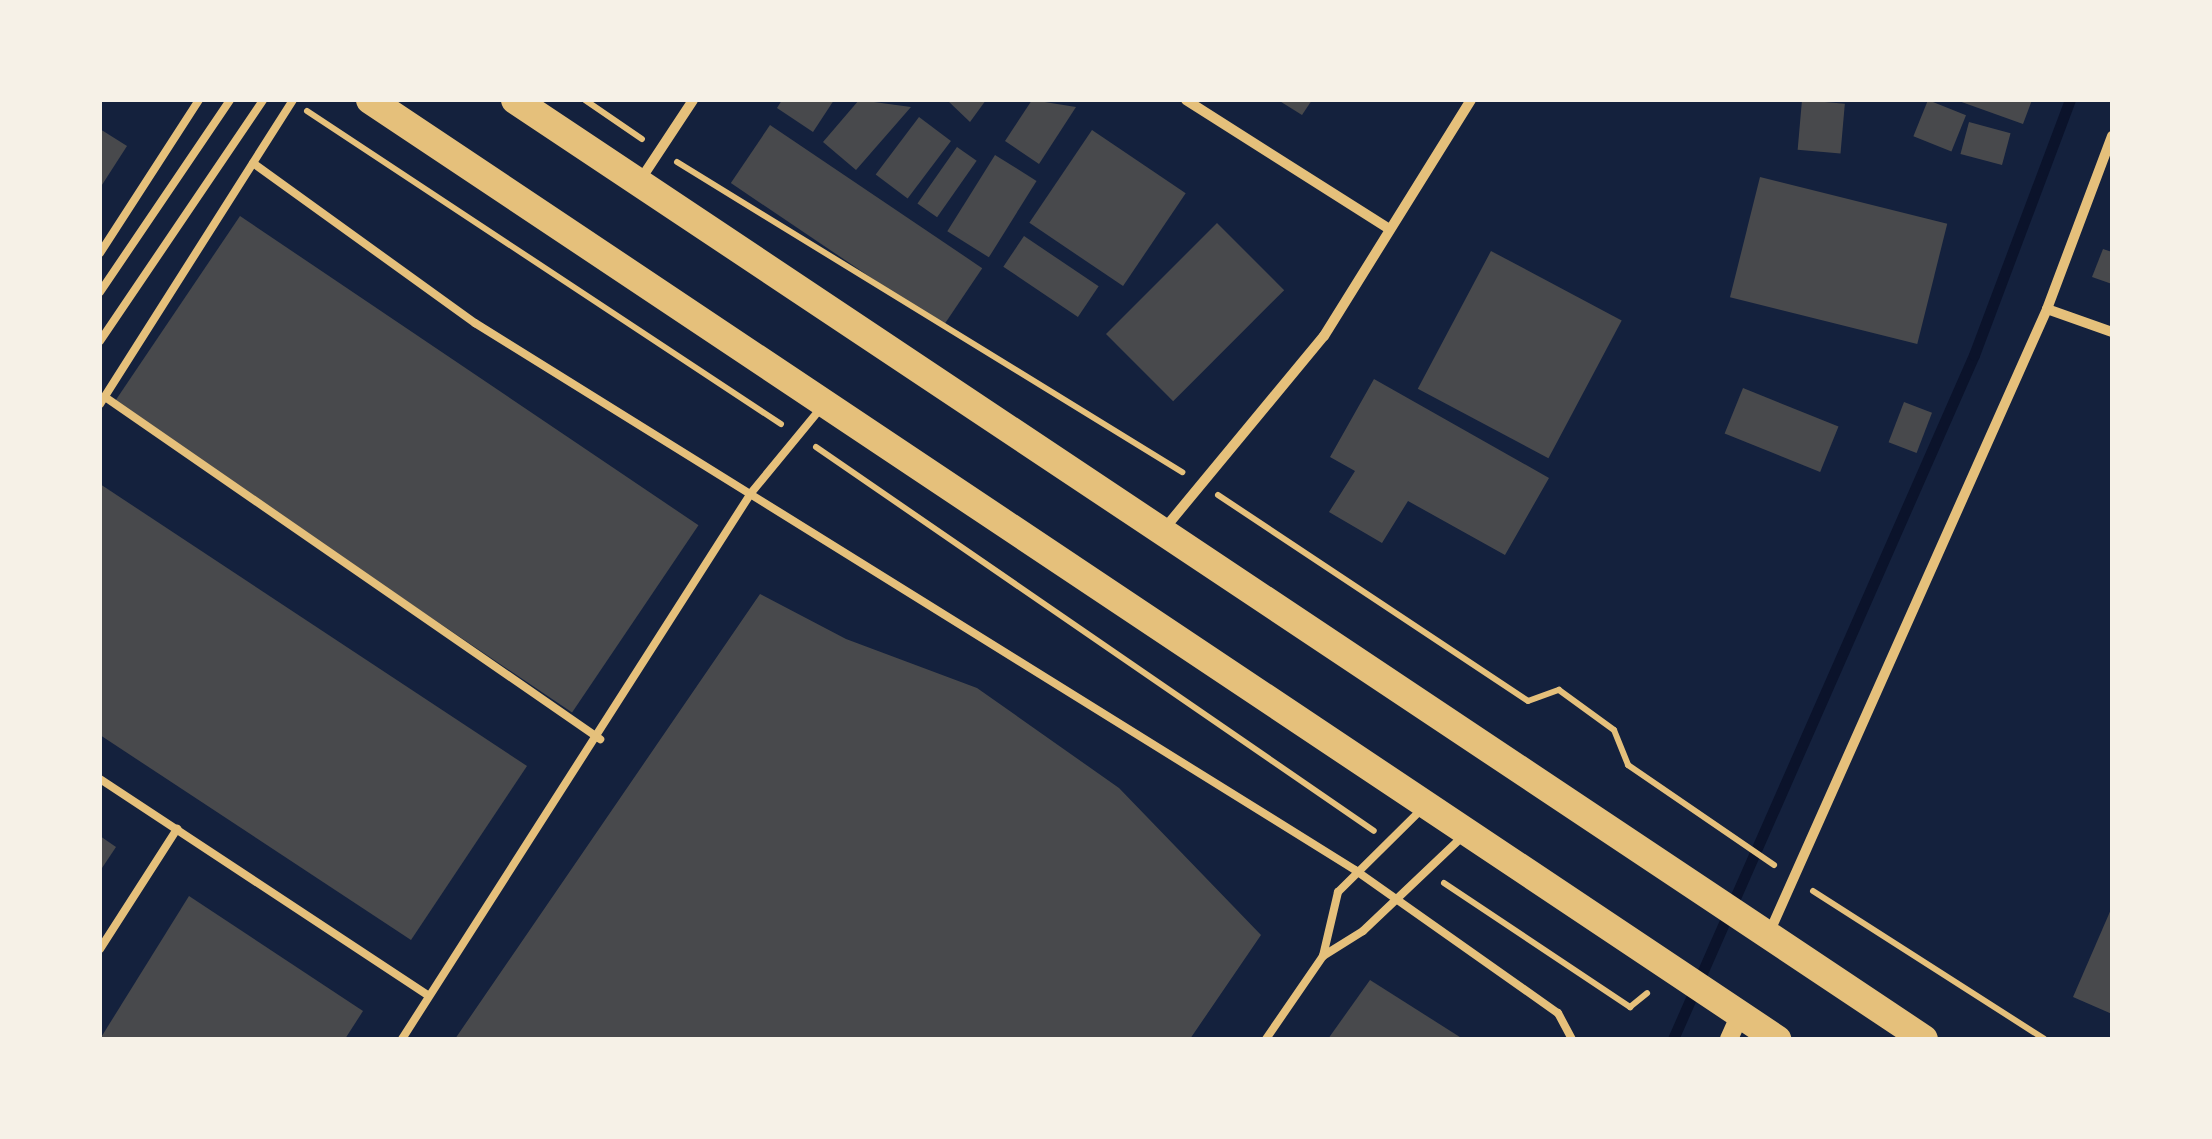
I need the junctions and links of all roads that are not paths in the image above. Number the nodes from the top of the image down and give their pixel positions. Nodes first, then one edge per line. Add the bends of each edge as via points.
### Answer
1 (199, 100) edge
2 (230, 100) edge
3 (263, 100) edge
4 (370, 100) edge
5 (515, 100) edge
6 (693, 100) edge
7 (1186, 100) edge
8 (1471, 100) edge
9 (292, 101) edge
10 (2112, 136) edge
11 (253, 163) junction
12 (639, 182) junction
13 (1388, 228) junction
14 (100, 253) edge
15 (100, 292) edge
16 (2047, 309) junction
17 (2112, 332) edge
18 (100, 342) edge
19 (102, 400) edge
20 (824, 403) junction
21 (752, 493) junction
22 (1164, 528) junction
23 (600, 740) junction
24 (100, 778) edge
25 (1425, 807) junction
26 (176, 829) junction
27 (1465, 834) junction
28 (1354, 870) junction
29 (1395, 900) junction
30 (1761, 926) junction
31 (100, 949) edge
32 (1322, 956) junction
33 (428, 995) junction
34 (1731, 1021) edge
35 (402, 1039) edge
36 (1266, 1039) edge
37 (1572, 1039) edge
38 (1777, 1039) edge
39 (1924, 1039) edge

1 - 14 lane
2 - 15 lane
3 - 18 lane
4 - 20 highway
5 - 12 highway
6 - 12 street
7 - 13 street
8 - 13 street
9 - 11 lane
10 - 16 street
11 - 19 lane
11 - 21 lane via 475,323
12 - 22 highway
13 - 22 street via 1324,336
16 - 17 street
16 - 30 street via 1793,878
19 - 23 lane
20 - 21 lane
20 - 25 highway
21 - 23 lane
21 - 28 lane
22 - 30 highway
23 - 33 lane
24 - 26 lane
25 - 27 highway
25 - 28 lane
26 - 31 lane
26 - 33 lane
27 - 29 lane
27 - 34 highway via 1662,959
28 - 29 lane
28 - 32 lane via 1332,906
29 - 32 lane
29 - 37 lane via 1558,1013
30 - 39 highway
32 - 36 lane
33 - 35 lane
34 - 38 highway

